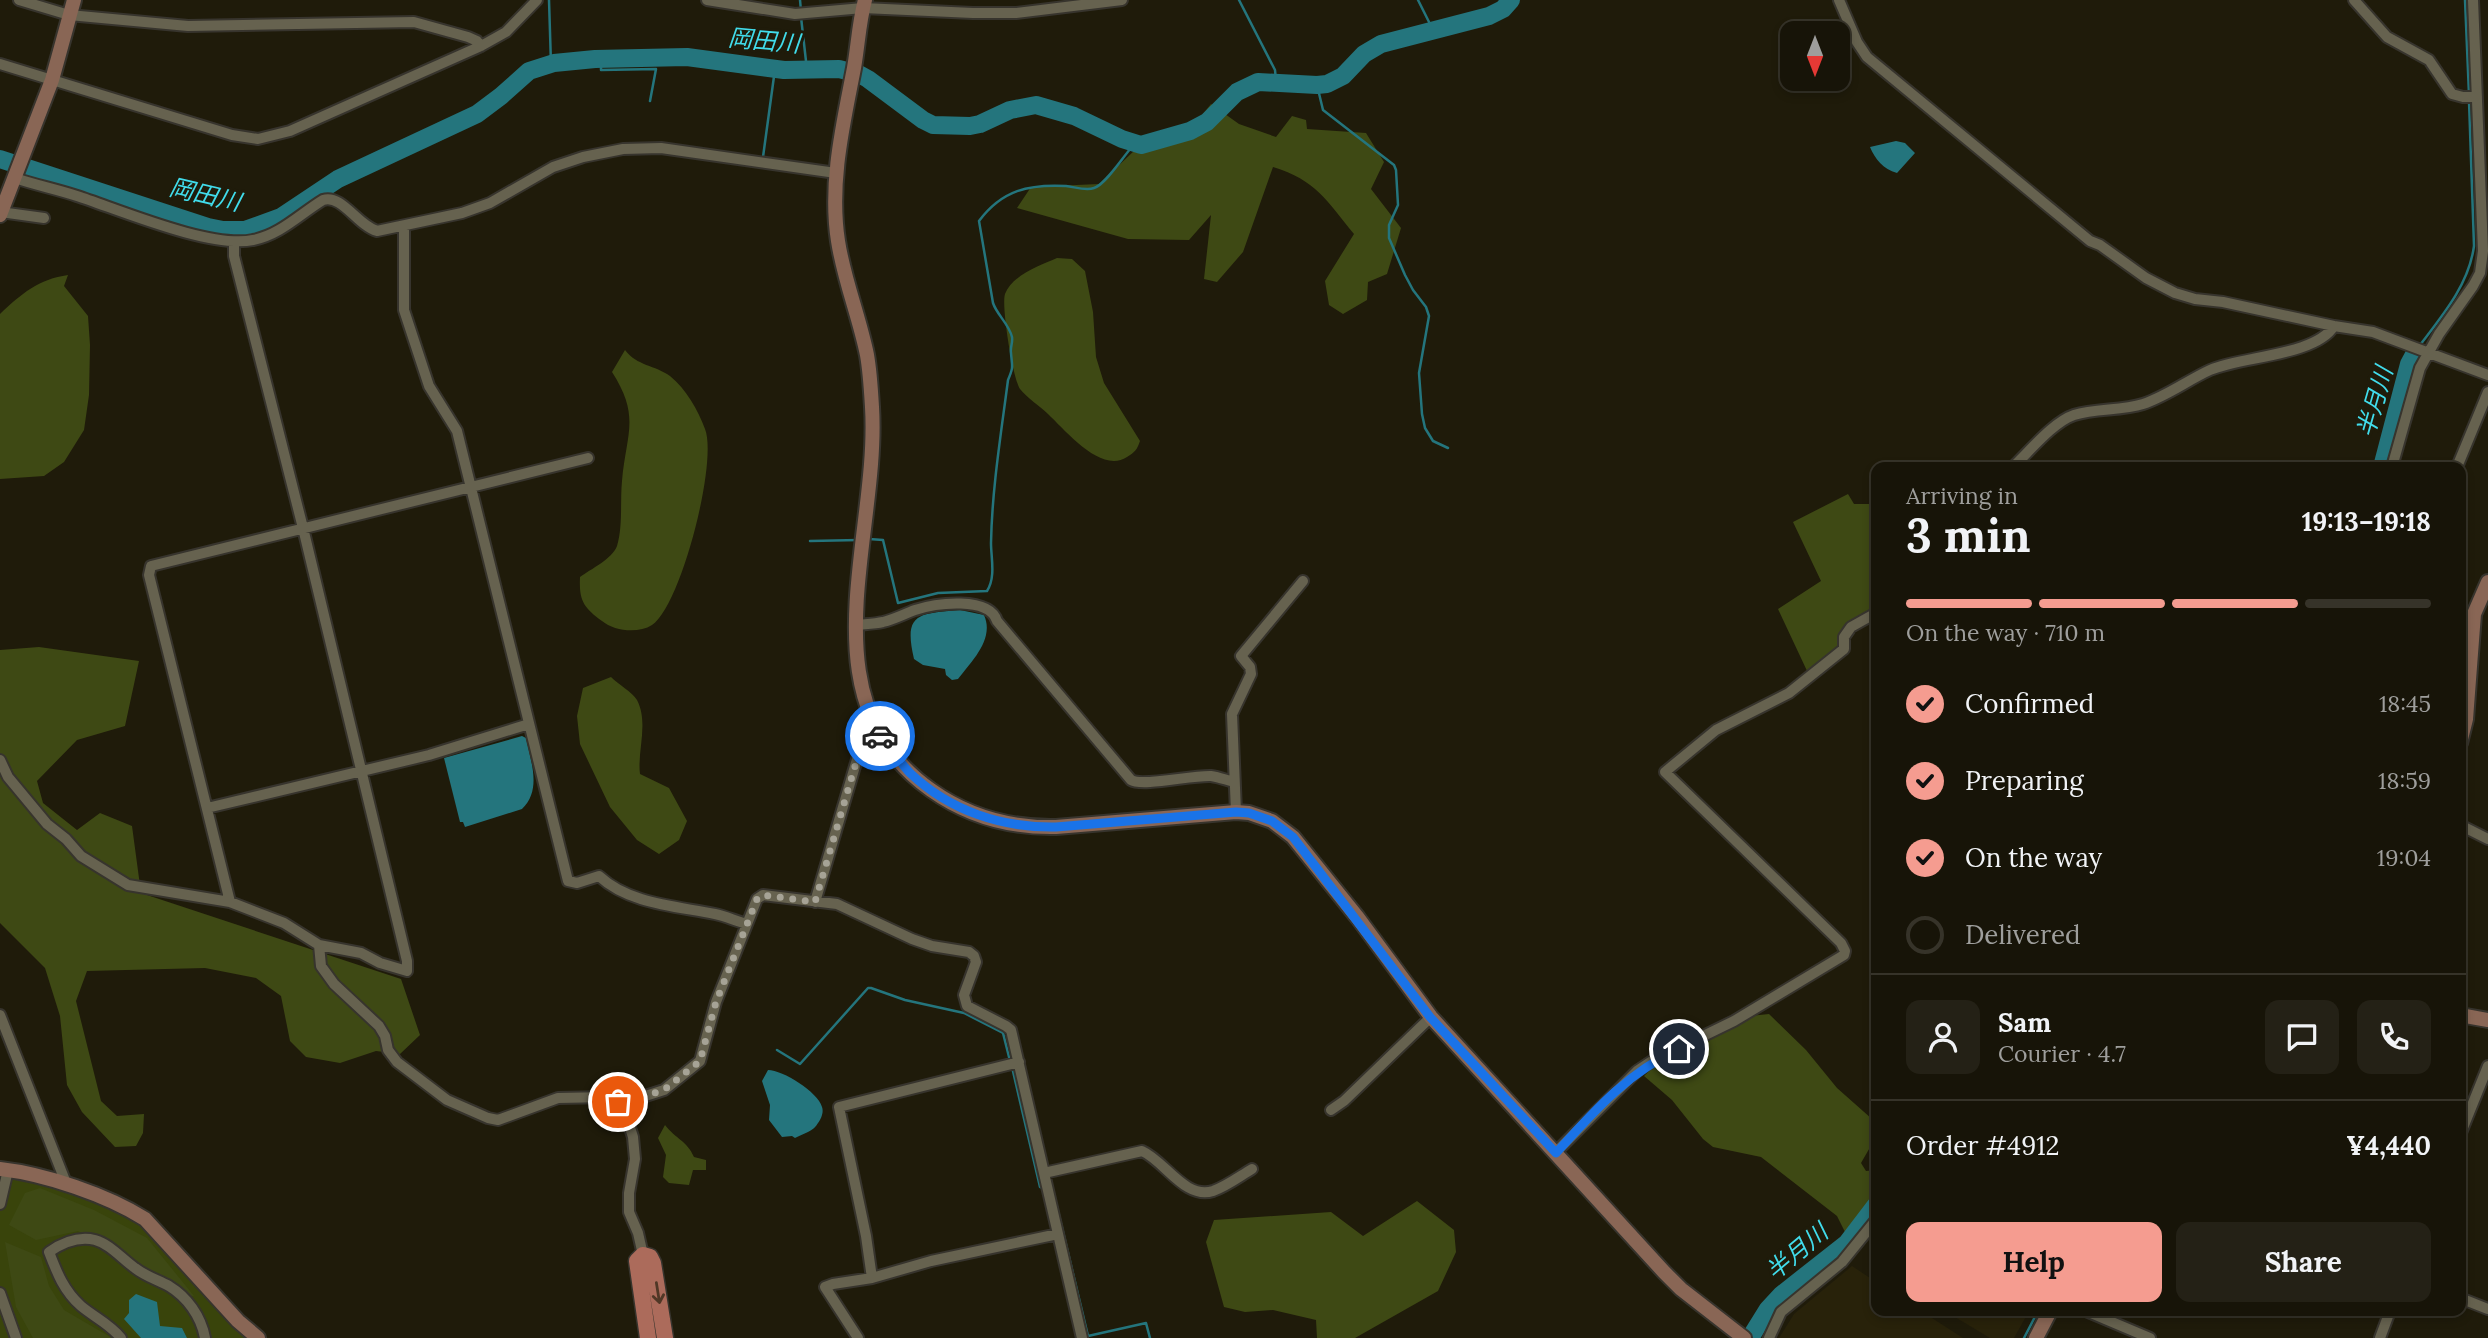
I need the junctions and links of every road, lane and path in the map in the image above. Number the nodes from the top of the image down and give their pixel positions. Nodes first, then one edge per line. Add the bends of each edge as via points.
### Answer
1 (19, 0) edge
2 (74, 0) edge
3 (537, 0) edge
4 (707, 0) edge
5 (1122, 0) edge
6 (1839, 0) edge
7 (2354, 0) edge
8 (2473, 0) edge
9 (864, 4) edge
10 (69, 15) junction
11 (481, 46) junction
12 (0, 64) edge
13 (52, 80) junction
14 (2471, 97) junction
15 (836, 173) junction
16 (15, 176) junction
17 (0, 214) edge
18 (44, 218) dead end
19 (404, 226) junction
20 (234, 242) junction
21 (2334, 326) junction
22 (2422, 349) junction
23 (2488, 374) edge
24 (2488, 392) edge
25 (588, 458) dead end
26 (2018, 462) edge
27 (2393, 462) edge
28 (2459, 462) edge
29 (470, 485) junction
30 (303, 528) junction
31 (1303, 581) dead end
32 (2488, 582) edge
33 (1871, 616) edge
34 (856, 625) junction
35 (2466, 719) edge
36 (529, 724) junction
37 (881, 736) junction
38 (0, 760) edge
39 (360, 771) junction
40 (1234, 782) junction
41 (207, 808) junction
42 (1236, 812) junction
43 (2466, 828) edge
44 (2488, 839) edge
45 (230, 902) junction
46 (815, 902) junction
47 (747, 924) junction
48 (319, 945) junction
49 (0, 1015) edge
50 (2466, 1016) edge
51 (1430, 1017) junction
52 (2488, 1020) edge
53 (1019, 1062) junction
54 (2488, 1066) edge
55 (1331, 1110) dead end
56 (625, 1112) junction
57 (2466, 1121) edge
58 (1556, 1153) junction
59 (4, 1169) edge
60 (1252, 1169) dead end
61 (1044, 1173) junction
62 (66, 1183) junction
63 (0, 1204) edge
64 (1871, 1226) edge
65 (1058, 1234) junction
66 (643, 1255) junction
67 (872, 1278) junction
68 (0, 1293) edge
69 (2466, 1300) edge
70 (2488, 1309) edge
71 (2047, 1316) edge
72 (2098, 1316) edge
73 (2388, 1316) edge
74 (16, 1338) edge
75 (121, 1338) edge
76 (205, 1338) edge
77 (258, 1338) edge
78 (648, 1338) edge
79 (665, 1338) edge
80 (858, 1338) edge
81 (1082, 1338) edge
82 (1743, 1338) edge
83 (1769, 1338) edge
84 (2036, 1338) edge
85 (2150, 1338) edge
86 (2380, 1338) edge

1 - 10 street
2 - 10 street
3 - 11 street via 506,32
4 - 9 street via 795,14
5 - 9 street via 1016,13
6 - 21 street via 1867,57 2090,241 2146,278 2195,299
7 - 14 street via 2382,33 2429,60 2452,94
8 - 14 street
9 - 15 street
10 - 11 street via 188,26 414,22 468,37
10 - 13 street
11 - 13 street via 290,131 258,139
12 - 13 street
13 - 16 street
14 - 22 street via 2483,251 2480,273
15 - 19 street via 661,148 623,149 553,167 490,203 462,213
15 - 34 street via 838,242 867,355 873,419
16 - 17 street
16 - 20 street via 204,237
17 - 18 street
19 - 20 street via 383,231 368,228 330,198 272,234
19 - 29 street via 404,310 429,386 457,431
20 - 30 street
21 - 22 street via 2373,332
21 - 26 street via 2319,340 2213,369 2142,404 2074,415
22 - 23 street
22 - 27 street
24 - 28 street
25 - 29 street
29 - 30 street
29 - 36 street
30 - 39 street
30 - 41 street via 155,564 149,570
31 - 40 street via 1241,656 1251,674 1231,714
32 - 35 street via 2474,614
33 - 58 street via 1843,637 1844,649 1789,693 1716,730 1665,772 1841,943 1844,955 1734,1021 1653,1061
34 - 37 street via 859,678
34 - 40 street via 931,606 987,607 1131,780 1143,784 1213,776
36 - 39 street
36 - 47 street via 570,883 599,876 645,900
37 - 42 street via 918,781 951,803 999,822 1056,827
37 - 46 street via 860,751
38 - 45 street via 47,824 88,861 128,885
39 - 41 street
39 - 48 street via 407,971 360,953
40 - 42 street
41 - 45 street
42 - 51 street via 1272,821 1293,837
43 - 44 street
45 - 48 street via 284,923
46 - 47 street via 763,895
46 - 53 street via 837,904 932,946 969,952 976,962 964,995 967,1006 1010,1030
47 - 56 street via 716,1002 700,1061 664,1090 633,1100
48 - 56 street via 321,965 334,984 379,1026 397,1062 447,1100 498,1120 568,1097 608,1097
49 - 62 street
50 - 52 street
51 - 55 street
51 - 58 street
53 - 61 street
53 - 67 street via 839,1107
54 - 57 street
56 - 66 street via 635,1159 629,1212
58 - 82 street via 1681,1289
59 - 62 street
59 - 63 street
60 - 61 street via 1208,1193 1190,1189 1142,1151
61 - 65 street
62 - 77 street via 145,1219 237,1321
64 - 83 street via 1842,1262 1781,1312
65 - 67 street
65 - 81 street
66 - 78 main road via 637,1261
66 -> 79 main road via 653,1263
67 - 80 street via 825,1287
68 - 74 street
69 - 70 street
71 - 84 street
72 - 85 street
73 - 86 street
75 - 76 street via 60,1283 49,1252 76,1239 95,1240 181,1295 197,1313

